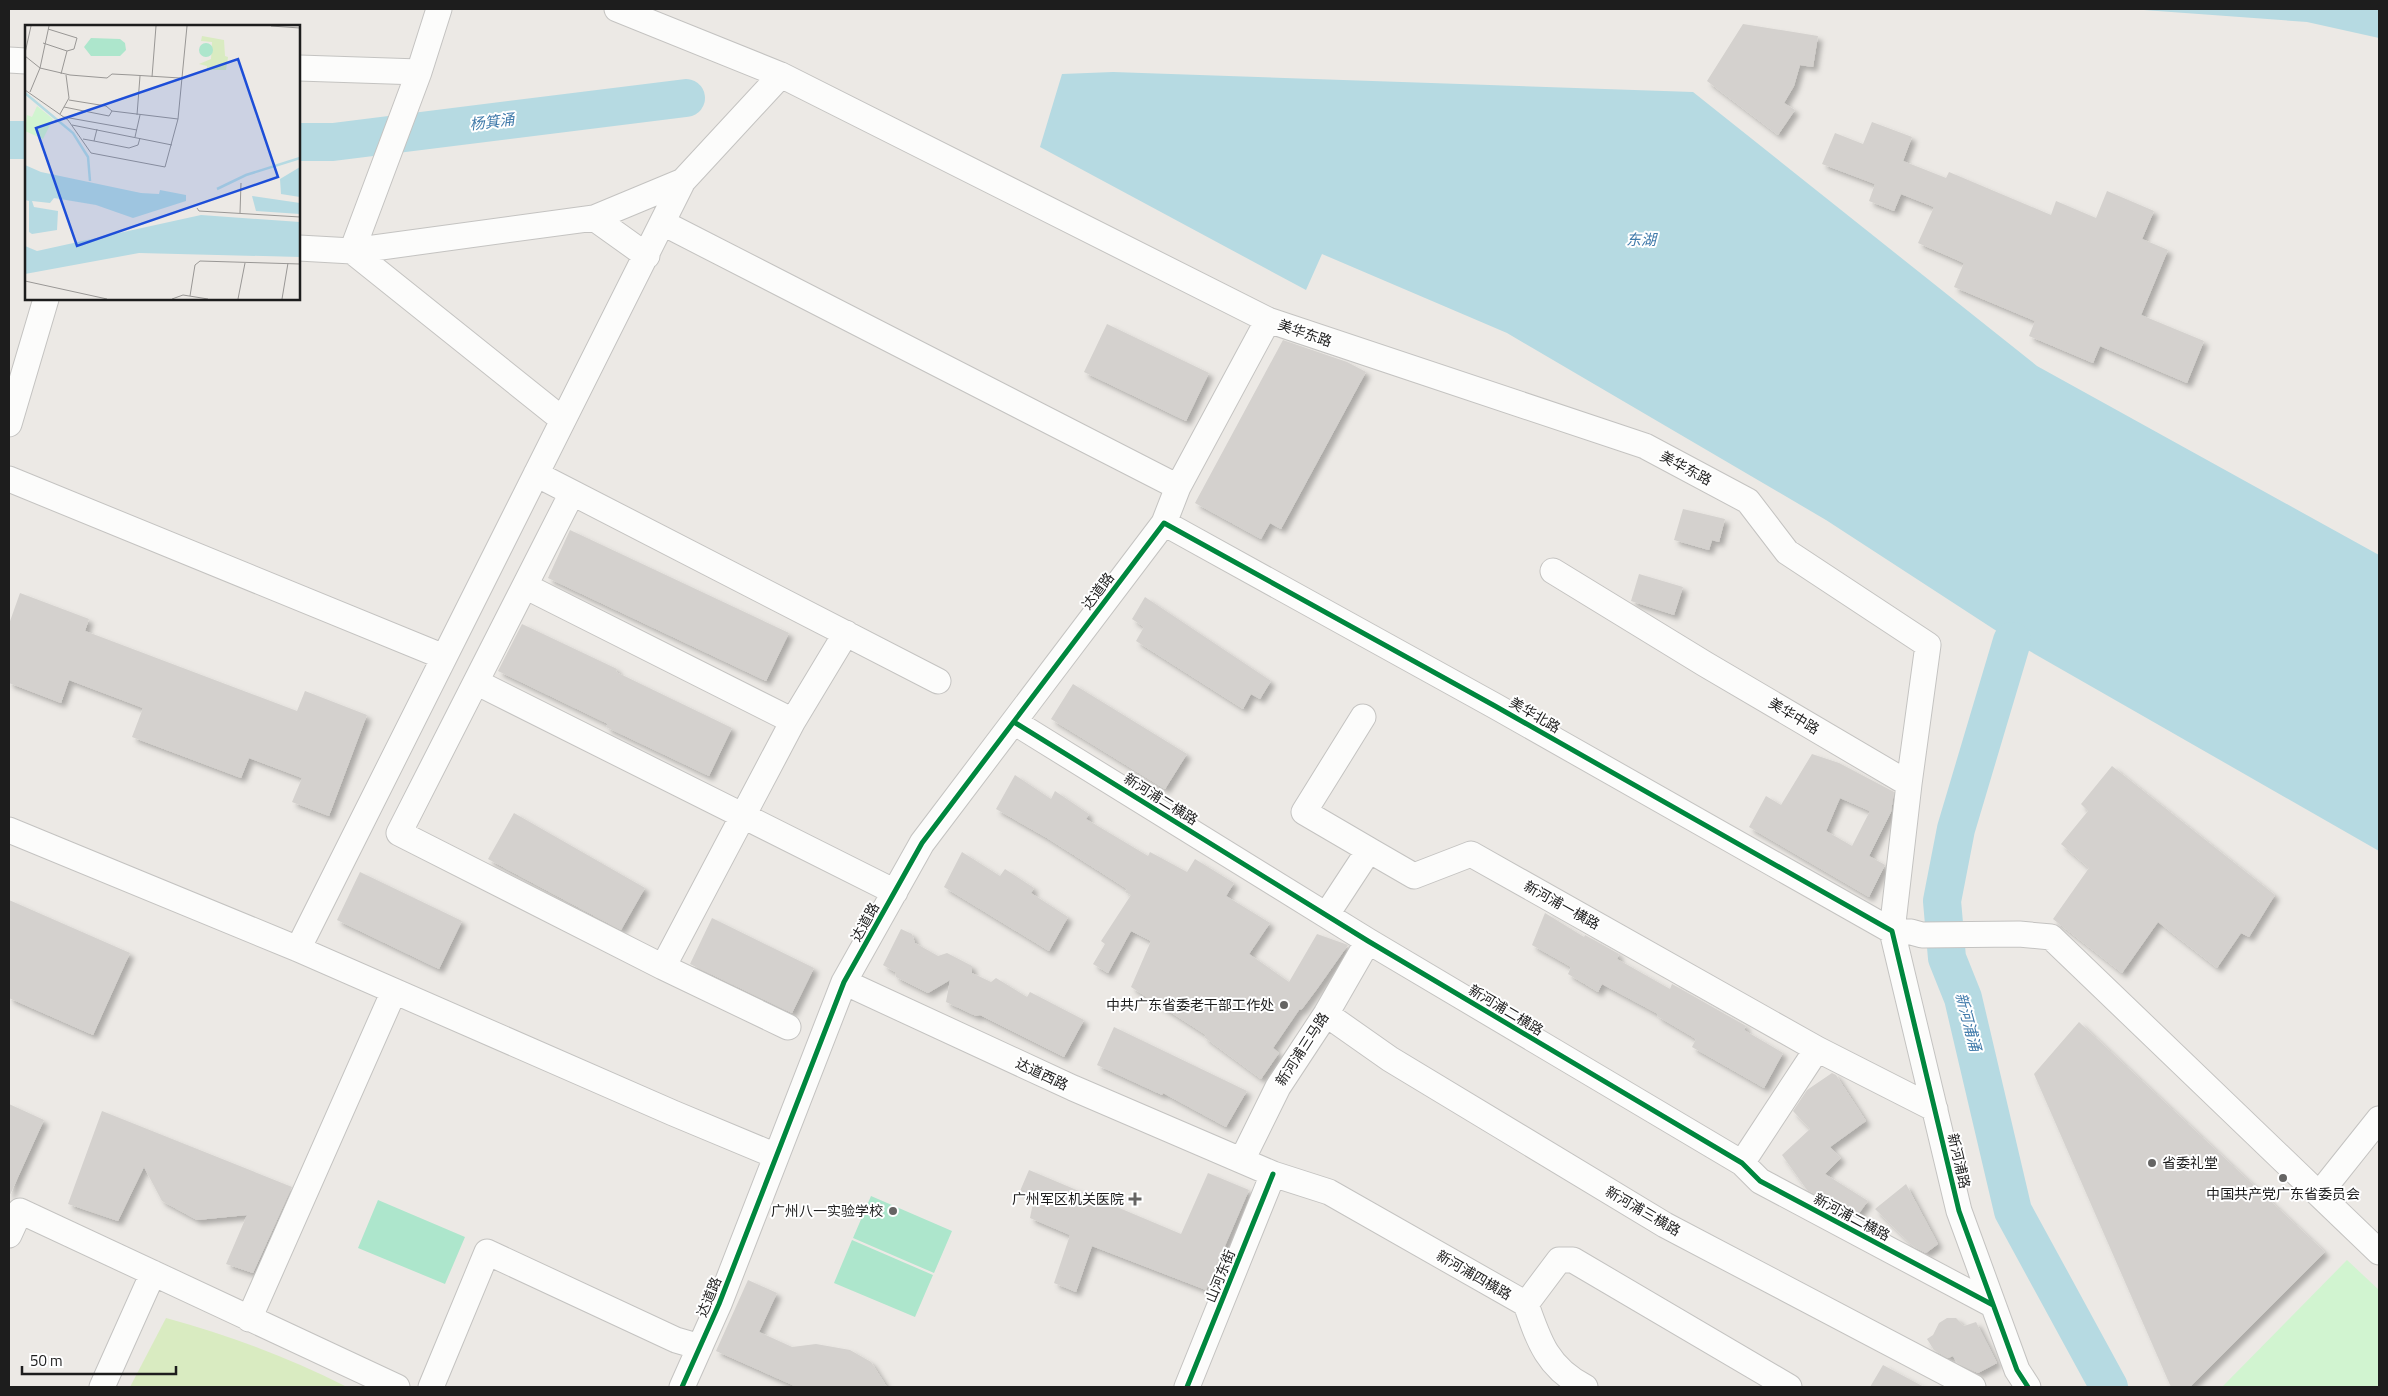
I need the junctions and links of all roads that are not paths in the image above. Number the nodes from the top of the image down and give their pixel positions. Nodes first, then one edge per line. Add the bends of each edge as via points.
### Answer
1 (439, 9) edge
2 (617, 9) edge
3 (9, 60) edge
4 (25, 61) edge
5 (300, 68) edge
6 (419, 72) junction
7 (780, 75) junction
8 (683, 181) junction
9 (594, 218) junction
10 (663, 223) junction
11 (300, 248) edge
12 (352, 251) junction
13 (647, 256) junction
14 (46, 300) edge
15 (1268, 320) junction
16 (563, 420) junction
17 (9, 424) edge
18 (536, 474) junction
19 (9, 479) edge
20 (1178, 487) junction
21 (572, 493) junction
22 (1164, 523) junction
23 (1553, 571) dead end
24 (525, 586) junction
25 (846, 633) junction
26 (444, 658) junction
27 (938, 681) dead end
28 (476, 682) junction
29 (1362, 717) dead end
30 (793, 721) junction
31 (1014, 722) junction
32 (1908, 784) junction
33 (743, 816) junction
34 (9, 830) edge
35 (1369, 850) junction
36 (895, 892) junction
37 (1327, 914) junction
38 (1892, 931) junction
39 (1368, 941) junction
40 (298, 949) junction
41 (664, 967) junction
42 (844, 982) junction
43 (394, 991) junction
44 (1326, 1014) junction
45 (788, 1027) dead end
46 (1817, 1049) junction
47 (1935, 1109) junction
48 (2379, 1119) edge
49 (776, 1156) junction
50 (1242, 1160) junction
51 (1742, 1163) junction
52 (1273, 1174) junction
53 (2320, 1193) junction
54 (9, 1235) edge
55 (2379, 1252) edge
56 (153, 1273) junction
57 (1526, 1304) junction
58 (1993, 1305) junction
59 (249, 1319) junction
60 (700, 1347) junction
61 (102, 1387) edge
62 (397, 1387) edge
63 (431, 1387) edge
64 (682, 1387) edge
65 (1187, 1387) edge
66 (1585, 1387) edge
67 (1789, 1387) edge
68 (1973, 1387) edge
69 (2028, 1387) edge

1 - 6 street
2 - 7 street
3 - 4 street
5 - 6 street
6 - 12 street
7 - 8 street
7 - 15 street
8 - 9 street
8 - 10 street
9 - 12 street
9 - 13 street
10 - 13 street
10 - 20 street
11 - 12 street
12 - 16 street
13 - 16 street
14 - 17 street
15 - 20 street, 达道路
15 - 32 street, 美华东路 via 1645,446 1748,501 1787,552 1928,644
16 - 18 street
18 - 21 street
18 - 26 street
19 - 26 street
20 - 22 street, 达道路
21 - 24 street
21 - 25 street
22 - 31 street, 达道路
22 - 38 street, 美华北路
23 - 32 street, 美华中路
24 - 28 street
24 - 30 street
25 - 27 street
25 - 30 street
26 - 40 street
28 - 33 street
28 - 41 street via 399,833
29 - 35 street via 1304,812
30 - 33 street
31 - 36 street, 达道路 via 922,843
31 - 37 street, 新河浦二横路
32 - 38 street
33 - 36 street
33 - 41 street
34 - 40 street
35 - 37 street
35 - 46 street, 新河浦一横路 via 1414,876 1471,854
36 - 42 street, 达道路
37 - 39 street, 新河浦二横路
38 - 47 street, 新河浦路
38 - 53 street via 1922,935 2051,936
39 - 44 street, 新河浦三马路
39 - 51 street, 新河浦二横路
40 - 43 street
41 - 45 street
42 - 49 street, 达道路
42 - 50 street, 达道西路 via 1073,1088
43 - 49 street
43 - 59 street
44 - 50 street, 新河浦三马路 via 1278,1087
44 - 68 street, 新河浦三横路 via 1398,1064 1665,1225
46 - 47 street
46 - 51 street
47 - 58 street, 新河浦路 via 1959,1211
48 - 53 street
49 - 60 street, 达道路
50 - 52 street, 新河浦四横路
51 - 58 street, 新河浦二横路 via 1760,1181
52 - 57 street, 新河浦四横路 via 1329,1192
52 - 65 street, 山河东街
53 - 55 street
54 - 56 street via 20,1211
56 - 59 street
56 - 61 street
57 - 66 street via 1540,1344 1566,1377
57 - 67 street, 新河浦四横路 via 1559,1260 1573,1260
58 - 69 street, 新河浦路 via 2017,1370
59 - 62 street
60 - 63 street via 676,1340 487,1252
60 - 64 street, 达道路

